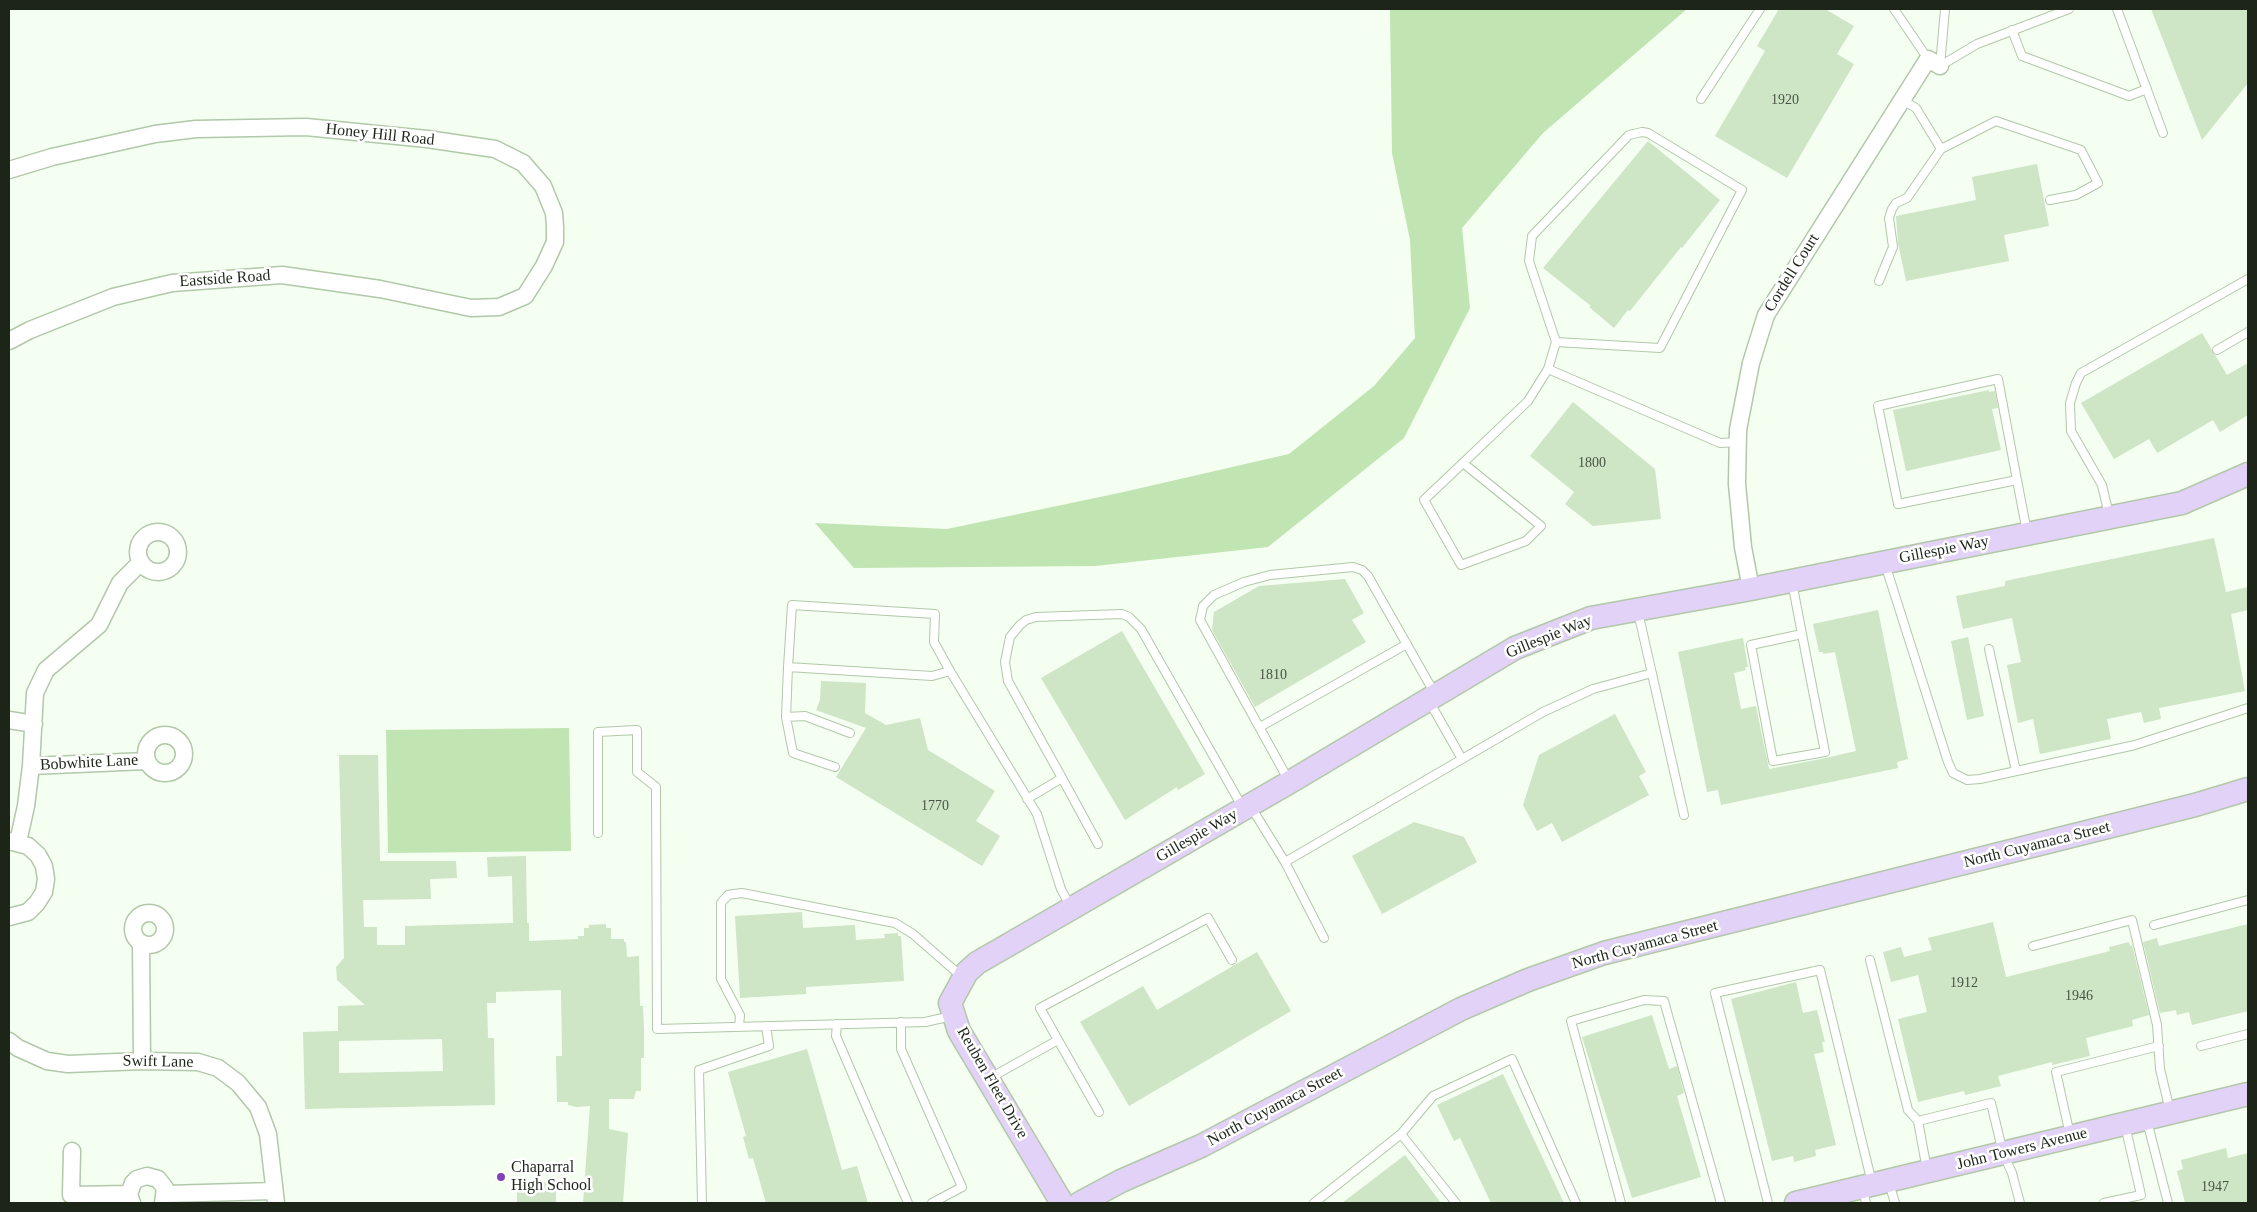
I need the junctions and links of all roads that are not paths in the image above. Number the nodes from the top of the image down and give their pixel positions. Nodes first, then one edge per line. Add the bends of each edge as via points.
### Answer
1 (1760, 9) edge
2 (1894, 9) edge
3 (1945, 9) edge
4 (2069, 9) edge
5 (2117, 9) edge
6 (2012, 30) junction
7 (1934, 62) junction
8 (2147, 89) junction
9 (1701, 100) dead end
10 (1902, 100) junction
11 (2163, 133) dead end
12 (1941, 149) junction
13 (9, 170) edge
14 (2050, 200) dead end
15 (2248, 279) edge
16 (1879, 281) dead end
17 (449, 303) joint
18 (2248, 332) edge
19 (9, 341) edge
20 (1556, 342) junction
21 (2217, 350) dead end
22 (1548, 369) junction
23 (1738, 442) junction
24 (1463, 463) junction
25 (2248, 474) edge
26 (2017, 480) junction
27 (2109, 517) junction
28 (2028, 534) junction
29 (141, 562) dead end
30 (1885, 562) junction
31 (1791, 580) junction
32 (1751, 589) junction
33 (1637, 610) junction
34 (1802, 634) junction
35 (1407, 644) junction
36 (1989, 649) dead end
37 (788, 667) junction
38 (950, 670) junction
39 (1652, 673) junction
40 (1432, 697) junction
41 (2248, 708) edge
42 (786, 717) junction
43 (9, 720) edge
44 (34, 724) junction
45 (1260, 727) junction
46 (850, 733) dead end
47 (1462, 759) junction
48 (146, 761) dead end
49 (31, 766) junction
50 (835, 767) dead end
51 (2016, 771) junction
52 (1062, 778) junction
53 (1290, 782) junction
54 (2248, 789) edge
55 (1028, 799) junction
56 (1247, 808) junction
57 (1684, 815) dead end
58 (598, 833) dead end
59 (13, 842) edge
60 (1098, 844) dead end
61 (1285, 862) junction
62 (2248, 900) edge
63 (1071, 908) junction
64 (9, 917) edge
65 (2154, 925) dead end
66 (1324, 938) dead end
67 (141, 943) dead end
68 (2033, 946) dead end
69 (1232, 960) dead end
70 (1870, 960) dead end
71 (970, 971) junction
72 (954, 1016) junction
73 (900, 1022) junction
74 (837, 1024) junction
75 (766, 1026) junction
76 (738, 1027) junction
77 (2248, 1034) edge
78 (1058, 1040) junction
79 (9, 1041) edge
80 (2159, 1046) junction
81 (2202, 1046) dead end
82 (142, 1061) junction
83 (988, 1079) junction
84 (2248, 1094) edge
85 (1099, 1112) dead end
86 (2170, 1113) junction
87 (2146, 1119) junction
88 (1918, 1121) junction
89 (2124, 1124) junction
90 (1401, 1134) junction
91 (2071, 1137) junction
92 (72, 1151) dead end
93 (2003, 1153) junction
94 (1928, 1172) junction
95 (1872, 1189) edge
96 (275, 1197) edge
97 (131, 1198) edge
98 (164, 1198) edge
99 (2142, 1199) edge
100 (702, 1203) edge
101 (908, 1203) edge
102 (932, 1203) edge
103 (1062, 1203) edge
104 (1080, 1203) edge
105 (1314, 1203) edge
106 (1456, 1203) edge
107 (1576, 1203) edge
108 (1621, 1203) edge
109 (1721, 1203) edge
110 (1768, 1203) edge
111 (1796, 1203) edge
112 (1895, 1203) edge
113 (2019, 1203) edge
114 (2104, 1203) edge
115 (2168, 1203) edge

1 - 9 lane
2 - 7 lane
3 - 7 lane
4 - 6 lane
5 - 8 lane
6 - 7 lane
6 - 8 lane via 2022,56 2129,96
7 - 10 street, Cordell Court
8 - 11 lane
10 - 12 lane via 1916,108
10 - 23 street, Cordell Court via 1766,314 1751,363
12 - 14 lane via 1996,121 2081,150 2098,183 2076,195
12 - 16 lane via 1907,198 1892,209 1889,218 1893,247
13 - 17 street, Honey Hill Road via 146,136 196,129 306,127 427,138 495,149 523,163 543,186 554,213 555,242 525,296 485,308
15 - 27 lane via 2081,373 2078,378 2070,403 2071,431 2102,485
17 - 19 street, Eastside Road via 282,275 172,283 113,297
18 - 21 lane
20 - 20 lane via 1660,348 1742,190 1656,137 1642,132 1629,135 1532,236 1529,261
20 - 22 lane
22 - 23 lane via 1720,443
22 - 24 lane via 1528,401
23 - 32 street, Cordell Court via 1737,484 1742,547
24 - 24 lane via 1424,500 1461,565 1526,541 1541,526
25 - 27 street, Gillespie Way via 2182,503
26 - 26 lane via 1998,379 1878,406 1898,504
26 - 28 lane
27 - 28 street, Gillespie Way
28 - 30 street, Gillespie Way
29 - 44 street via 120,583 99,625 46,670 35,693
30 - 31 street, Gillespie Way
30 - 51 lane via 1953,773 1967,780
31 - 32 street, Gillespie Way
31 - 34 lane
32 - 33 street, Gillespie Way
33 - 39 lane
33 - 40 street, Gillespie Way via 1591,618 1515,648
34 - 34 lane via 1826,752 1773,761 1751,644
35 - 40 lane
35 - 45 lane
35 - 45 lane via 1368,576 1353,567 1270,575 1214,595 1203,606 1200,620
36 - 51 lane
37 - 38 lane via 932,676
37 - 38 lane via 792,605 935,614 934,642
37 - 42 lane
38 - 55 lane
39 - 47 lane via 1593,689 1543,712
39 - 57 lane
40 - 47 lane
40 - 53 street, Gillespie Way
41 - 51 lane via 2135,744
42 - 46 lane via 805,716
42 - 50 lane via 793,753
43 - 44 street
44 - 49 street
45 - 53 lane
47 - 61 lane
48 - 49 street, Bobwhite Lane
49 - 59 street via 26,806
52 - 55 lane
52 - 56 lane via 1008,681 1006,662 1010,637 1026,620 1036,617 1122,614 1141,629
52 - 60 lane
53 - 56 street, Gillespie Way
54 - 104 street, North Cuyamaca Street via 2186,808 1604,954 1528,980 1461,1009 1201,1146
55 - 63 lane via 1037,814
56 - 61 lane
56 - 63 street, Gillespie Way
58 - 76 lane via 598,732 637,730 637,772 656,787 657,1029
59 - 64 street via 28,846 38,855 46,879 38,904 28,912
61 - 66 lane
62 - 65 lane
63 - 71 street, Gillespie Way
67 - 82 street
68 - 80 lane via 2132,920
69 - 78 lane via 1208,918 1040,1008
70 - 88 lane via 1908,1110
71 - 72 street, Reuben Fleet Drive via 950,1003
71 - 76 lane via 895,923 742,893 728,895 722,903 721,979 740,1015
72 - 73 lane via 925,1022
72 - 83 street, Reuben Fleet Drive via 959,1031
73 - 74 lane
73 - 102 lane via 901,1049 962,1187
74 - 75 lane
74 - 101 lane via 836,1036
75 - 76 lane
75 - 100 lane via 769,1046 699,1070
77 - 81 lane
78 - 83 lane
78 - 85 lane
79 - 82 street, Swift Lane via 47,1061 68,1064
80 - 86 lane via 2160,1069
80 - 91 lane via 2056,1072
82 - 96 street, Swift Lane via 198,1062 218,1068 238,1082 258,1107 268,1134
83 - 103 street, Reuben Fleet Drive
84 - 86 street, John Towers Avenue
86 - 87 street, John Towers Avenue
87 - 89 street, John Towers Avenue
87 - 115 lane
88 - 93 lane via 1991,1103
88 - 94 lane
89 - 91 street, John Towers Avenue
89 - 99 lane
90 - 105 lane
90 - 106 lane
90 - 107 lane via 1433,1096 1512,1059
91 - 93 street, John Towers Avenue
92 - 97 street via 71,1195
93 - 94 street, John Towers Avenue
93 - 113 lane
94 - 95 street, John Towers Avenue
95 - 110 lane via 1820,970 1715,993
95 - 111 street, John Towers Avenue
95 - 112 lane
96 - 98 street
97 - 98 street via 133,1183 137,1179 153,1176 162,1183
99 - 114 lane
108 - 109 lane via 1570,1021 1644,1000 1664,1001

